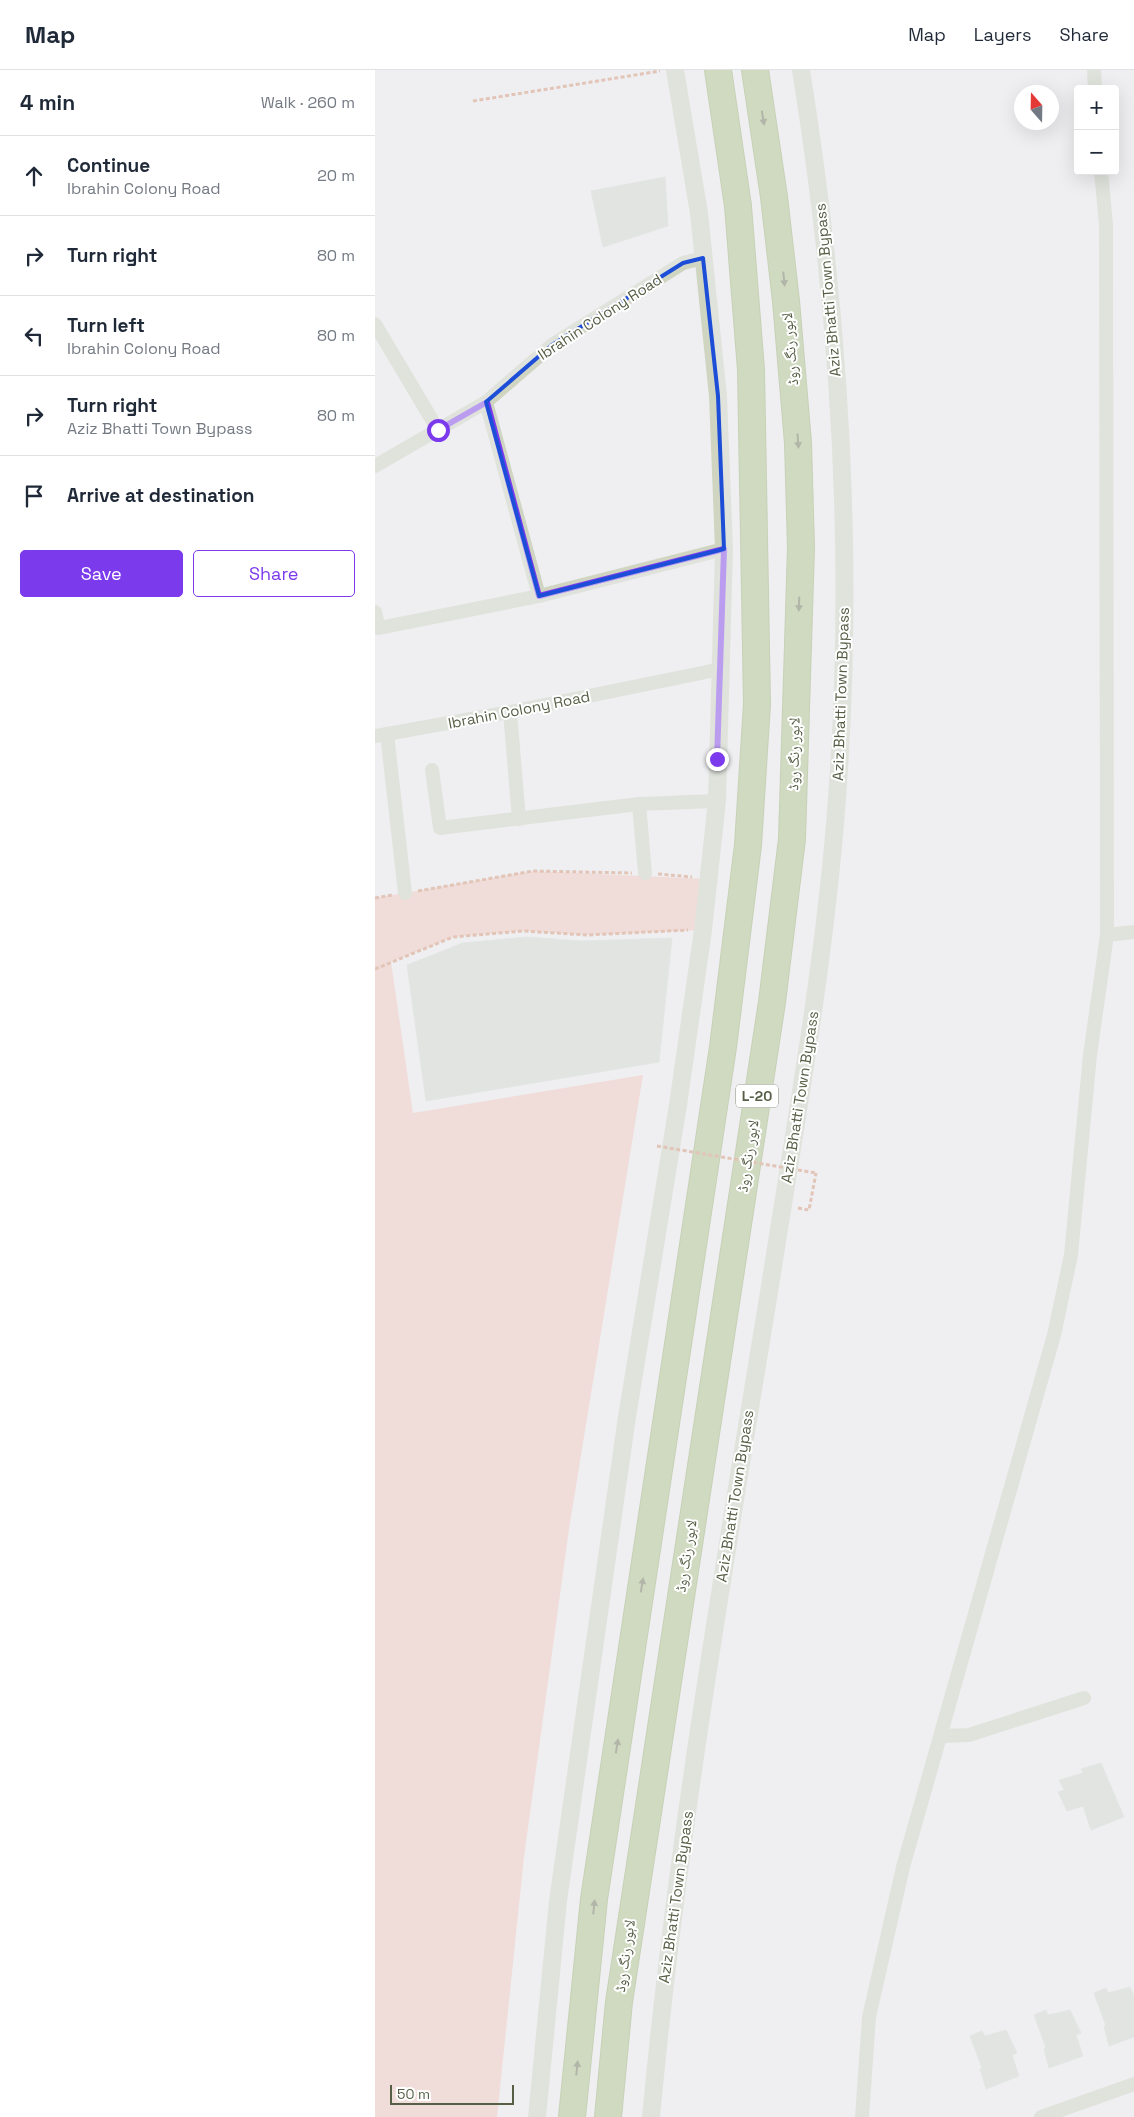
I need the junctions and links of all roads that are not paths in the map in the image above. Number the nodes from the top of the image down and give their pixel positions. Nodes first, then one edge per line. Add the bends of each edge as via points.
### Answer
1 (675, 70) edge
2 (718, 70) edge
3 (755, 70) edge
4 (801, 70) edge
5 (1093, 70) edge
6 (1095, 85) edge
7 (1101, 175) edge
8 (703, 258) junction
9 (375, 324) edge
10 (487, 402) junction
11 (438, 430) junction
12 (375, 466) edge
13 (724, 549) junction
14 (539, 596) junction
15 (375, 612) edge
16 (721, 669) junction
17 (510, 712) junction
18 (381, 735) edge
19 (432, 770) dead end
20 (717, 801) junction
21 (639, 804) junction
22 (519, 819) junction
23 (645, 873) road end
24 (405, 893) road end
25 (1134, 932) edge
26 (1107, 935) junction
27 (1084, 1698) dead end
28 (941, 1736) junction
29 (1134, 2084) edge
30 (537, 2117) edge
31 (572, 2117) edge
32 (609, 2117) edge
33 (651, 2117) edge
34 (862, 2117) edge
35 (1041, 2117) edge

1 - 8 street
31 -> 2 highway, L-20 via 594,1899 723,1047 748,845 757,704 751,370 738,206
3 -> 32 highway, لاہور رنگ روڈ / L-20 via 775,197 798,443 801,547 792,839 771,1002 619,2002
4 - 33 street, Aziz Bhatti Town Bypass via 823,222 843,457 845,613 835,824 815,1007 711,1644 663,1982
5 - 6 street
7 - 26 street via 1106,225
8 - 10 street, Ibrahin Colony Road via 683,263 553,345
8 - 13 street via 718,396
9 - 11 street
10 - 11 street, Ibrahin Colony Road
10 - 14 street
11 - 12 street, Ibrahin Colony Road
13 - 14 street
13 - 16 street
14 - 15 street via 379,628
16 - 17 street, Ibrahin Colony Road
16 - 20 street
17 - 18 street, Ibrahin Colony Road
17 - 22 street
18 - 24 street
19 - 22 street via 440,828
20 - 21 street
20 - 30 street via 678,1106 627,1418 560,1881
21 - 22 street
21 - 23 street
25 - 26 street
26 - 28 street via 1089,1055 1071,1255 1058,1317
27 - 28 street via 969,1734
28 - 34 street via 880,1960 869,2017
29 - 35 street

